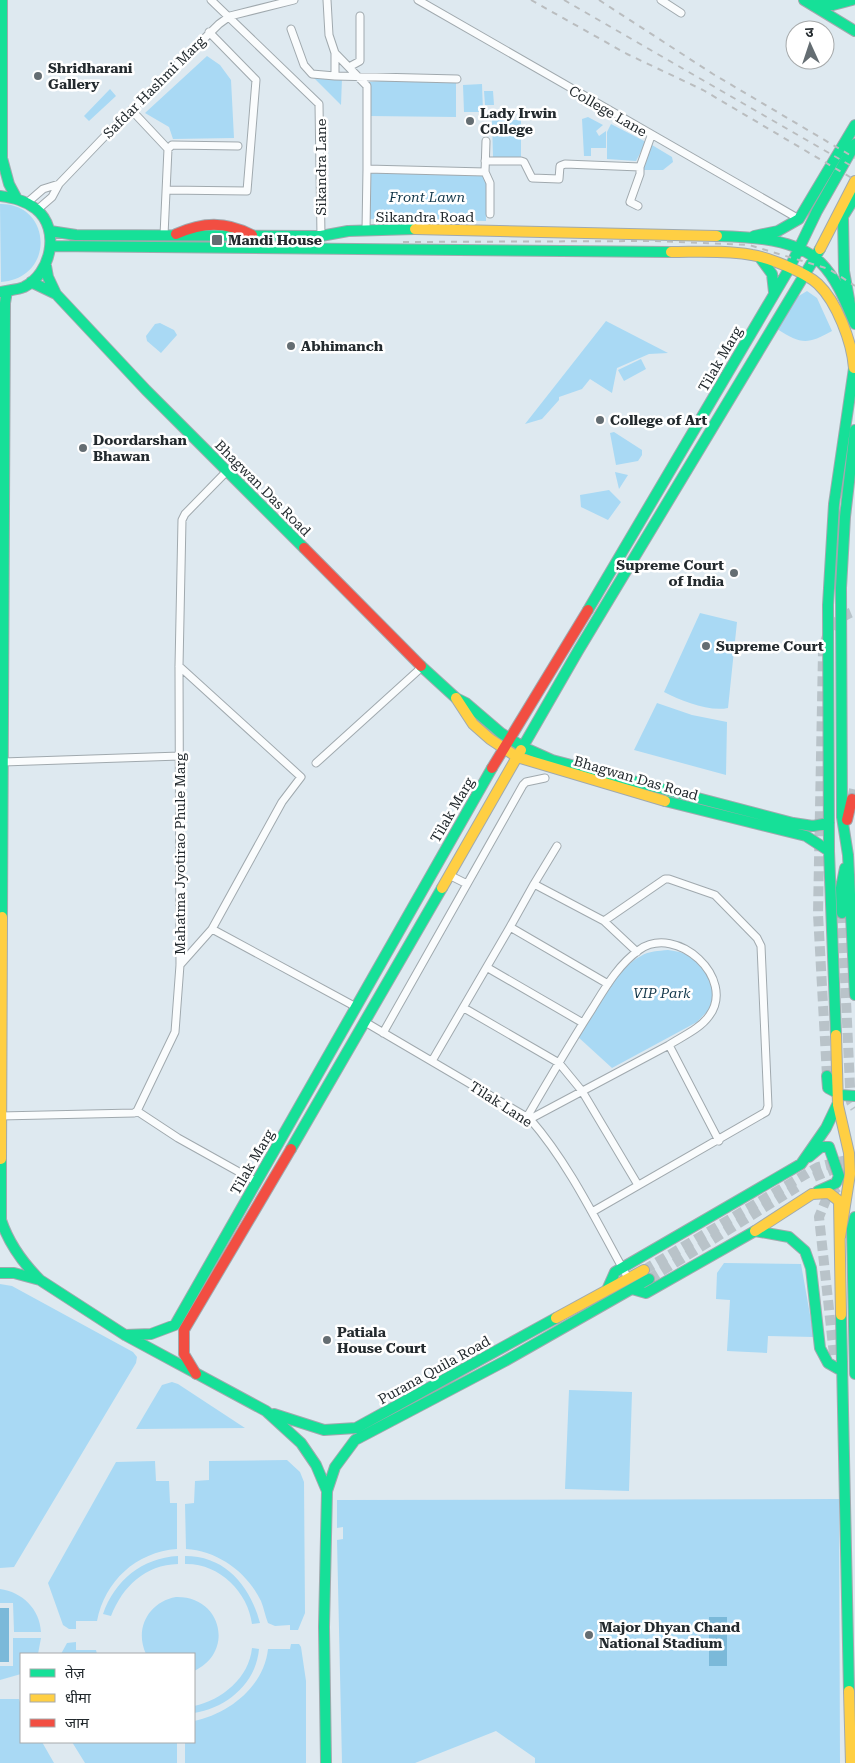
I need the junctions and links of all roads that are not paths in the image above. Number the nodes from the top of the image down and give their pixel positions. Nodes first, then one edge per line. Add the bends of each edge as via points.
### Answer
1 (2, 0) edge
2 (211, 0) edge
3 (294, 0) edge
4 (327, 0) edge
5 (418, 0) edge
6 (661, 0) edge
7 (852, 0) edge
8 (808, 2) edge
9 (271, 3) edge
10 (680, 12) dead end
11 (230, 16) junction
12 (360, 16) dead end
13 (291, 29) dead end
14 (855, 31) edge
15 (209, 32) junction
16 (1, 44) edge
17 (335, 53) junction
18 (349, 67) junction
19 (357, 75) junction
20 (335, 76) junction
21 (457, 79) dead end
22 (137, 116) dead end
23 (855, 125) edge
24 (651, 136) junction
25 (486, 141) dead end
26 (855, 144) edge
27 (238, 146) dead end
28 (168, 149) junction
29 (1, 160) edge
30 (485, 161) junction
31 (640, 167) junction
32 (367, 169) junction
33 (485, 172) junction
34 (855, 181) edge
35 (59, 184) junction
36 (167, 190) junction
37 (0, 196) edge
38 (16, 197) junction
39 (855, 197) edge
40 (28, 202) junction
41 (638, 206) dead end
42 (812, 208) junction
43 (38, 210) junction
44 (490, 214) dead end
45 (843, 216) junction
46 (799, 219) junction
47 (366, 230) junction
48 (50, 231) junction
49 (168, 235) junction
50 (321, 236) junction
51 (730, 236) junction
52 (748, 237) junction
53 (50, 246) junction
54 (798, 250) junction
55 (729, 252) junction
56 (758, 256) junction
57 (817, 261) junction
58 (46, 266) junction
59 (789, 269) junction
60 (804, 274) junction
61 (31, 282) junction
62 (851, 285) edge
63 (4, 291) edge
64 (774, 293) junction
65 (56, 294) junction
66 (854, 321) edge
67 (852, 338) edge
68 (855, 430) edge
69 (228, 470) junction
70 (653, 501) junction
71 (665, 508) junction
72 (2, 552) edge
73 (178, 666) junction
74 (422, 667) junction
75 (2, 670) edge
76 (456, 698) junction
77 (2, 734) edge
78 (509, 738) junction
79 (523, 746) junction
80 (503, 749) junction
81 (180, 756) junction
82 (517, 757) junction
83 (3, 762) junction
84 (316, 763) dead end
85 (545, 778) dead end
86 (852, 799) dead end
87 (762, 815) junction
88 (829, 823) junction
89 (760, 826) junction
90 (845, 834) junction
91 (557, 846) dead end
92 (829, 851) junction
93 (848, 855) junction
94 (449, 875) junction
95 (467, 884) junction
96 (534, 884) junction
97 (842, 913) tunnel mouth
98 (604, 921) junction
99 (510, 927) junction
100 (212, 929) junction
101 (637, 952) junction
102 (180, 966) junction
103 (488, 968) junction
104 (608, 984) junction
105 (855, 995) edge
106 (356, 1006) junction
107 (464, 1008) junction
108 (365, 1022) junction
109 (583, 1023) junction
110 (383, 1033) junction
111 (669, 1045) junction
112 (432, 1061) junction
113 (559, 1063) junction
114 (827, 1076) tunnel mouth
115 (582, 1091) junction
116 (855, 1096) edge
117 (837, 1099) junction
118 (137, 1111) junction
119 (1, 1116) edge
120 (529, 1118) junction
121 (719, 1141) junction
122 (801, 1164) junction
123 (257, 1182) junction
124 (638, 1185) junction
125 (812, 1194) junction
126 (592, 1212) junction
127 (855, 1217) edge
128 (1, 1220) edge
129 (755, 1231) junction
130 (840, 1237) junction
131 (622, 1268) junction
132 (0, 1273) edge
133 (628, 1278) junction
134 (40, 1280) junction
135 (632, 1288) junction
136 (607, 1290) junction
137 (124, 1335) junction
138 (834, 1354) tunnel mouth
139 (842, 1371) junction
140 (196, 1374) junction
141 (855, 1374) edge
142 (266, 1411) junction
143 (336, 1432) junction
144 (346, 1450) junction
145 (327, 1491) junction
146 (326, 1763) edge
147 (852, 1763) edge

1 - 16 main road
2 - 11 street, Sikandra Lane
3 - 9 street, Safdar Hashmi Marg
4 - 17 street via 329,35
5 - 24 street, College Lane
6 - 10 street
7 - 8 main road via 833,5
8 - 14 main road
9 - 11 street, Safdar Hashmi Marg
11 - 15 street, Safdar Hashmi Marg
11 - 50 street, Sikandra Lane via 319,104
12 - 18 street via 360,61
13 - 20 street via 299,42 304,65 312,74
15 - 35 street, Safdar Hashmi Marg
15 - 36 street via 256,80 247,191
16 - 29 main road
17 - 18 street
17 - 20 street
18 - 19 street
19 - 20 street
19 - 21 street
19 - 32 street via 367,86
22 - 28 street
23 - 42 main road
24 - 31 street
24 - 46 street, College Lane
25 - 30 street
26 - 42 main road
27 - 28 street via 172,145
28 - 36 street
29 - 38 main road
30 - 31 street via 521,160 534,179 558,179 558,170 564,164
30 - 33 street
31 - 41 street via 630,202
32 - 33 street via 465,168
32 - 47 street
33 - 44 street via 490,183
34 - 57 main road
35 - 40 street via 43,189
35 - 43 street, Safdar Hashmi Marg via 52,197
36 - 49 street
37 - 38 main road
38 - 40 main road
39 - 45 main road
40 - 43 main road
42 - 46 main road
42 - 54 main road, Tilak Marg
43 - 48 main road
45 - 57 main road
45 - 62 main road
46 - 52 main road via 778,231
47 - 50 main road, Sikandra Road
47 - 51 main road, Sikandra Road
48 - 49 main road, Sikandra Road via 76,235
48 - 53 main road
49 - 50 main road, Sikandra Road
51 - 52 main road, Sikandra Road
51 - 55 main road via 738,246
52 - 54 main road, Sikandra Road
53 - 55 main road
53 - 58 main road
54 - 57 main road, Sikandra Road
54 - 59 main road, Tilak Marg
55 - 56 main road
56 - 59 main road
56 - 64 main road via 772,274
57 - 60 main road, Tilak Marg
57 - 66 main road
58 - 61 main road
58 - 65 main road, Bhagwan Das Road
59 - 60 main road
59 - 64 main road, Tilak Marg
60 - 67 main road via 828,295
60 - 71 main road, Tilak Marg
61 - 63 main road via 21,288
61 - 65 main road, Bhagwan Das Road
62 - 66 main road
63 - 72 main road
64 - 70 main road, Tilak Marg
65 - 69 main road, Bhagwan Das Road via 186,432
67 - 88 main road via 854,372 834,504 829,576
68 - 90 main road via 841,570 842,817
69 - 73 street, Mahatma Jyotirao Phule Marg via 182,520
69 - 74 main road, Bhagwan Das Road
70 - 71 main road
70 - 78 main road, Tilak Marg
71 - 79 main road, Tilak Marg
72 - 75 main road
73 - 81 street, Mahatma Jyotirao Phule Marg
73 - 100 street via 301,777 282,802
74 - 76 main road, Bhagwan Das Road
74 - 84 street
75 - 77 main road
76 - 78 main road, Bhagwan Das Road
76 - 80 main road, Bhagwan Das Road via 460,709
77 - 83 main road
78 - 79 main road, Bhagwan Das Road
78 - 80 main road, Tilak Marg
79 - 82 main road, Tilak Marg
79 - 87 main road, Bhagwan Das Road via 552,760
80 - 82 main road, Bhagwan Das Road
80 - 106 main road, Tilak Marg
81 - 83 street
81 - 102 street, Mahatma Jyotirao Phule Marg
82 - 89 main road, Bhagwan Das Road
82 - 94 main road, Tilak Marg
83 - 119 main road
85 - 95 street via 523,785
86 - 90 main road
87 - 88 main road, Bhagwan Das Road via 808,826
87 - 89 main road
88 - 92 main road
89 - 92 main road, Bhagwan Das Road via 806,836
90 - 93 main road
91 - 96 street
92 - 117 main road
93 - 97 main road via 841,888
93 - 105 main road
94 - 95 street
94 - 108 main road, Tilak Marg
95 - 110 street
96 - 98 street
96 - 99 street
98 - 101 street
98 - 121 street via 665,879 670,879 714,895 757,938 761,946 768,1110
99 - 103 street
99 - 104 street
100 - 102 street
100 - 106 street
101 - 104 street
101 - 111 street via 651,944 685,948 701,960 713,982 714,1006 709,1016
102 - 118 street, Mahatma Jyotirao Phule Marg via 175,1032
103 - 107 street
103 - 109 street
104 - 109 street
106 - 123 main road, Tilak Marg
107 - 112 street
107 - 113 street
108 - 110 street, Tilak Lane
108 - 140 main road, Tilak Marg via 184,1330 182,1351 186,1363
109 - 113 street
110 - 112 street, Tilak Lane
111 - 115 street
111 - 121 street
112 - 120 street, Tilak Lane
113 - 115 street
113 - 120 street
114 - 117 main road via 828,1088
115 - 120 street
115 - 124 street
116 - 117 main road
117 - 122 main road, Purana Quila Road via 826,1128
117 - 130 main road via 850,1174
118 - 119 street via 122,1115
118 - 123 street
119 - 128 main road
120 - 126 street, Tilak Lane via 544,1135
121 - 124 street
122 - 125 main road via 821,1147 831,1149 838,1180
122 - 131 main road, Purana Quila Road
123 - 137 main road, Tilak Marg via 175,1325 165,1332 145,1336
124 - 126 street
125 - 129 main road
125 - 130 main road via 829,1193 839,1201
126 - 131 street, Tilak Lane
127 - 141 main road via 852,1229
128 - 134 main road via 18,1259
129 - 135 main road via 646,1293
129 - 139 main road via 793,1239 803,1248 810,1264 821,1354 836,1370
130 - 139 main road
131 - 133 street, Tilak Lane
131 - 136 main road, Purana Quila Road via 615,1272
132 - 134 main road
133 - 135 main road, Purana Quila Road via 647,1274
133 - 136 main road, Purana Quila Road
134 - 137 main road
135 - 144 main road, Purana Quila Road via 505,1361 354,1440
136 - 143 main road, Purana Quila Road via 365,1423
137 - 140 main road
138 - 139 main road
139 - 147 main road via 845,1590
140 - 142 main road
142 - 143 main road, Purana Quila Road via 316,1430
142 - 145 main road via 301,1443 316,1465
143 - 144 main road
144 - 145 main road, Purana Quila Road
145 - 146 main road

